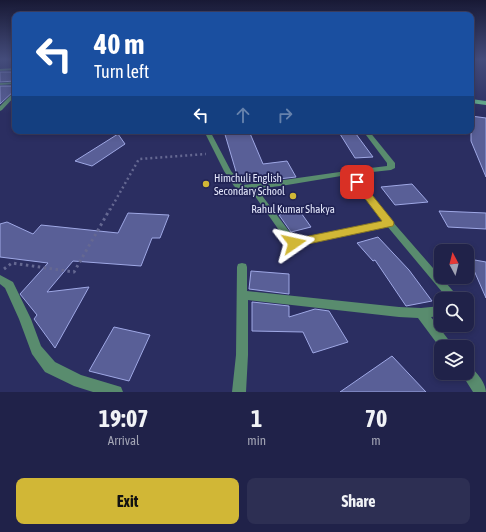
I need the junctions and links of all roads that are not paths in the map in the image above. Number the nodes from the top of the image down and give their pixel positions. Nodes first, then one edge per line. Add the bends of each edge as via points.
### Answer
1 (12, 83) edge
2 (0, 84) edge
3 (12, 96) edge
4 (474, 101) edge
5 (486, 103) edge
6 (0, 109) edge
7 (209, 134) edge
8 (368, 134) edge
9 (349, 172) junction
10 (252, 187) junction
11 (389, 223) junction
12 (242, 266) dead end
13 (0, 278) edge
14 (449, 292) edge
15 (242, 295) junction
16 (434, 312) edge
17 (421, 313) junction
18 (442, 340) edge
19 (473, 380) edge
20 (116, 392) edge
21 (239, 392) edge
22 (481, 392) edge

1 - 2 street
3 - 6 street
4 - 5 main road
7 - 10 street via 238,186
8 - 9 street via 392,166
9 - 10 street
9 - 11 street
10 - 11 street via 294,243
11 - 14 street
12 - 15 street
13 - 20 street via 10,285 36,350 50,367 79,381
15 - 17 street
15 - 21 street
16 - 17 street
17 - 18 street
19 - 22 street

